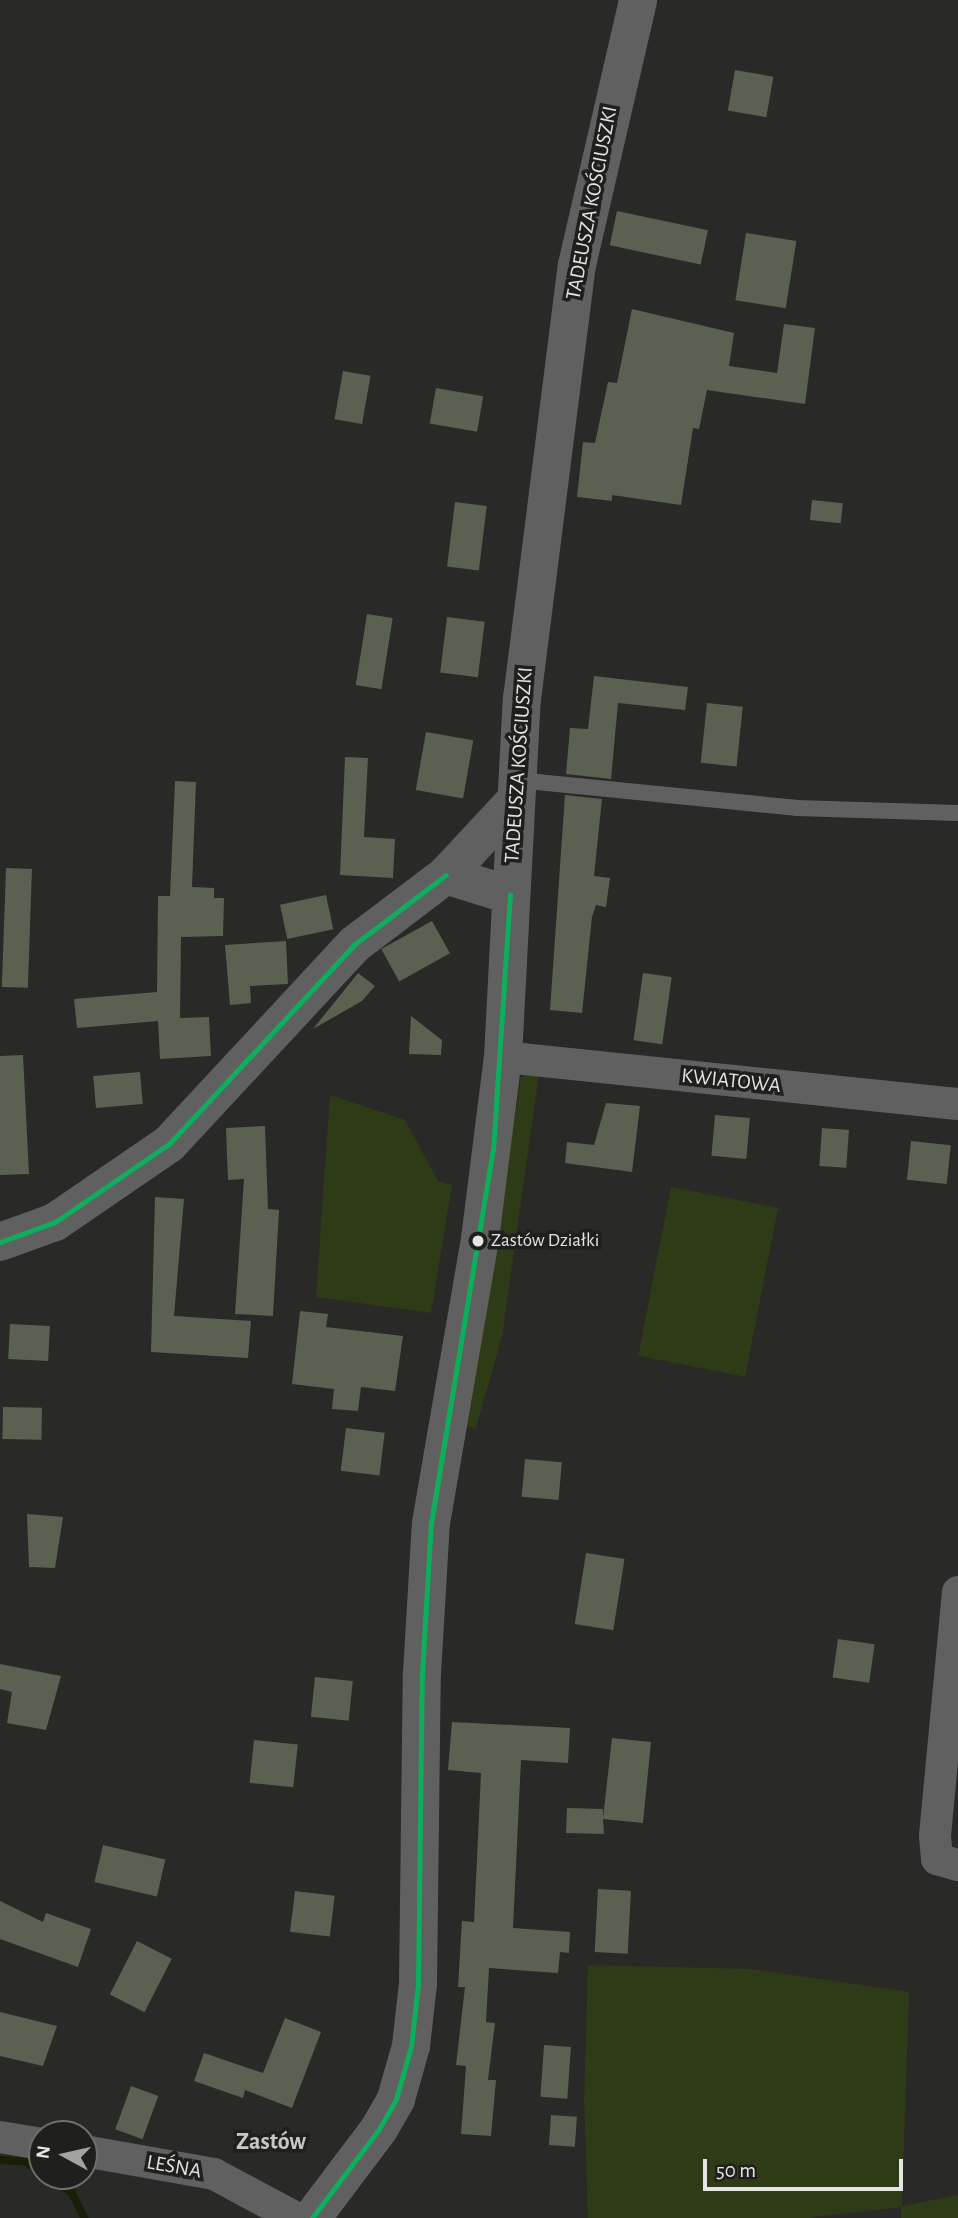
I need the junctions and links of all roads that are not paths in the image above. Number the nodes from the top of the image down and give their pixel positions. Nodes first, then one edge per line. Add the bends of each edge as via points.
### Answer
1 (638, 0) edge
2 (514, 791) junction
3 (958, 813) edge
4 (446, 875) junction
5 (510, 895) junction
6 (503, 1057) junction
7 (958, 1104) edge
8 (0, 1242) edge
9 (958, 1592) edge
10 (958, 1865) edge
11 (0, 2137) edge
12 (28, 2142) edge
13 (98, 2153) edge
14 (296, 2218) edge
15 (312, 2218) edge

1 - 2 street, TADEUSZA KOŚCIUSZKI via 577,265
2 - 3 lane
2 - 4 street
2 - 5 street, TADEUSZA KOŚCIUSZKI
4 - 5 street
4 - 8 street via 355,944 169,1143 55,1222
5 - 6 street, TADEUSZA KOŚCIUSZKI
6 - 7 street, KWIATOWA
6 - 15 street, TADEUSZA KOŚCIUSZKI via 480,1240 431,1523 422,1673 418,1984 411,2046 396,2099 379,2129
9 - 10 street via 934,1836 937,1859
11 - 12 street
13 - 14 street, LEŚNA via 215,2174

